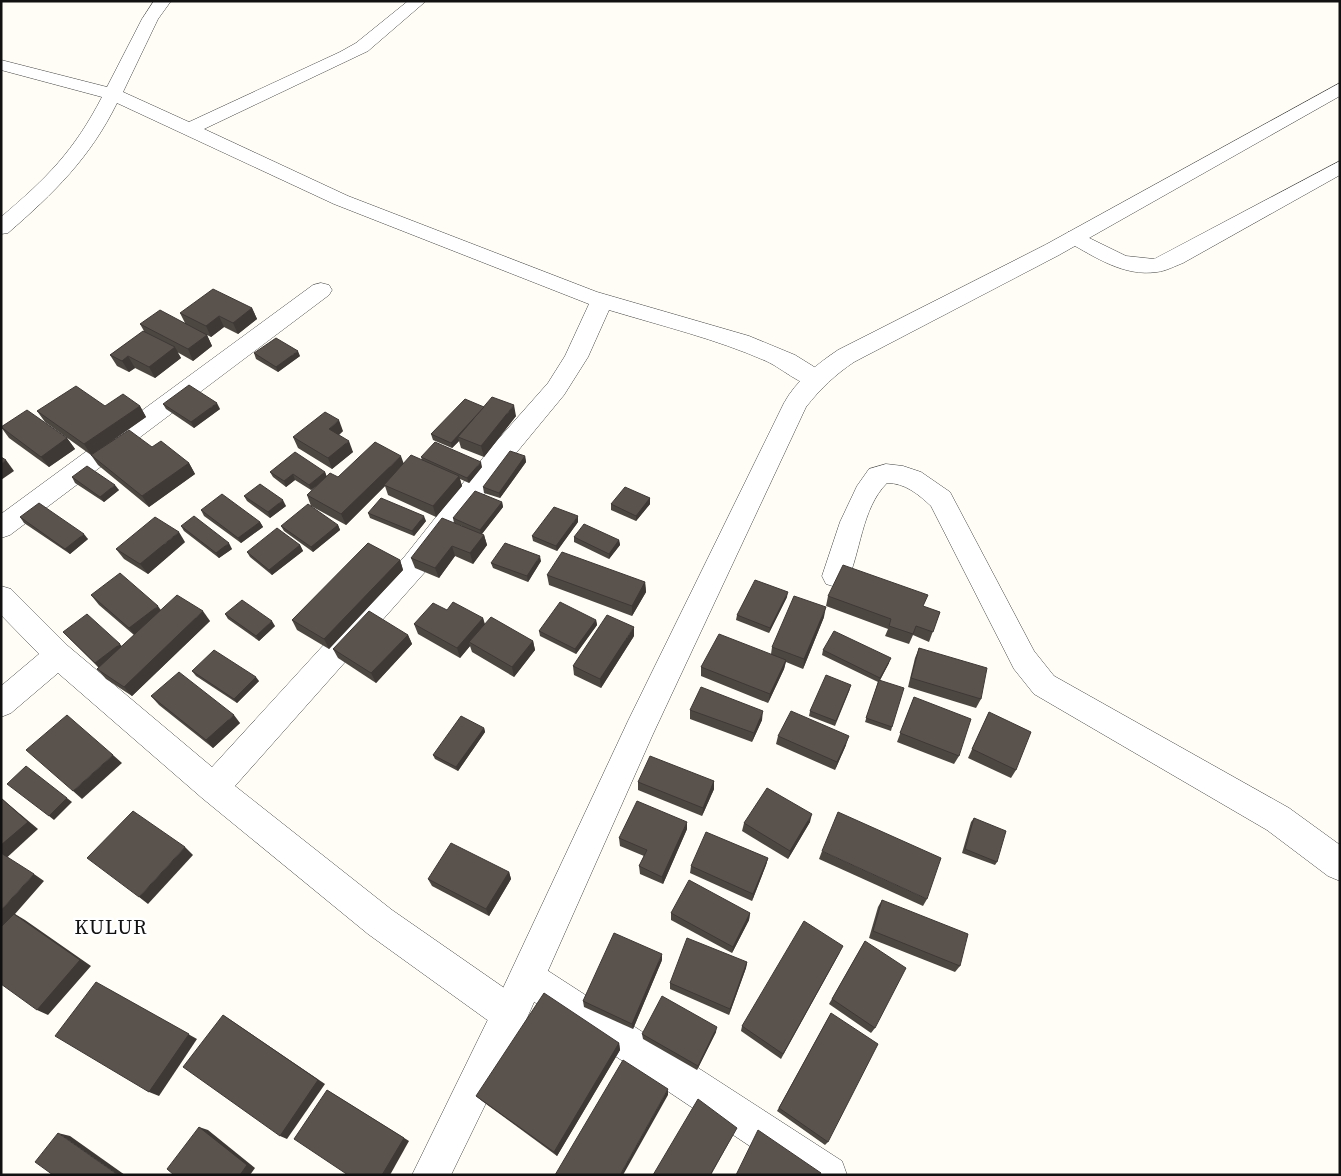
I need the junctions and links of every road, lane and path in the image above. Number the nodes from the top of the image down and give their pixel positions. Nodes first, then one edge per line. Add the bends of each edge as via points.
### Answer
1 (163, 1) edge
2 (418, 1) edge
3 (1, 66) edge
4 (1340, 88) edge
5 (112, 94) junction
6 (190, 129) junction
7 (1340, 167) edge
8 (1, 228) edge
9 (1075, 237) junction
10 (321, 290) dead end
11 (602, 301) junction
12 (816, 379) junction
13 (1, 528) edge
14 (836, 576) edge
15 (1, 597) edge
16 (58, 655) junction
17 (1, 704) edge
18 (213, 788) junction
19 (1340, 865) edge
20 (528, 977) junction
21 (510, 1014) junction
22 (431, 1175) edge
23 (828, 1175) edge

1 - 5 street via 150,19
2 - 6 street via 362,47 346,56
3 - 5 street
4 - 9 street
5 - 6 street
5 - 8 street via 94,131 70,163
6 - 11 street via 341,200
7 - 9 street via 1156,266 1121,262
9 - 12 street via 846,356
10 - 13 street
11 - 12 street via 741,341 787,361
11 - 18 street via 576,357 556,390 503,451 415,564
12 - 20 street via 792,412 639,731
14 - 19 street via 864,494 877,477 890,473 911,478 940,499 1024,660 1044,685 1278,819
15 - 16 street
16 - 17 street
16 - 18 street
18 - 21 street via 380,922
20 - 21 street
20 - 23 street
21 - 22 street

